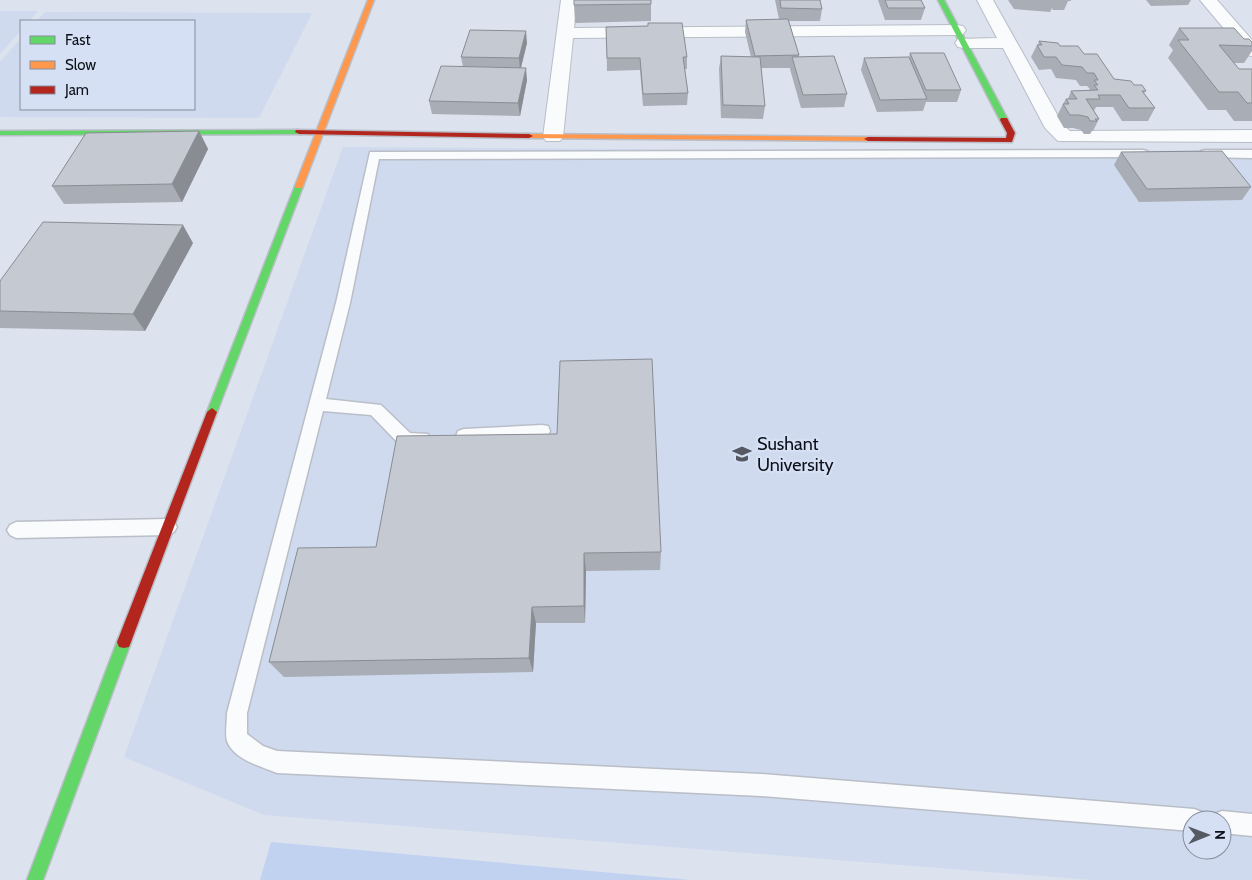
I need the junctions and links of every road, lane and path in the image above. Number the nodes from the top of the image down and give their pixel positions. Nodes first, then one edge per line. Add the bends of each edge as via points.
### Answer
1 (371, 0) edge
2 (569, 0) edge
3 (941, 0) edge
4 (985, 0) edge
5 (1208, 0) edge
6 (1226, 0) edge
7 (998, 23) junction
8 (964, 28) junction
9 (1252, 28) edge
10 (565, 34) junction
11 (1009, 43) junction
12 (1252, 51) edge
13 (0, 132) edge
14 (321, 132) junction
15 (1252, 136) edge
16 (553, 137) junction
17 (1152, 154) edge
18 (1192, 154) edge
19 (1252, 154) edge
20 (317, 404) junction
21 (542, 431) dead end
22 (168, 527) junction
23 (16, 530) dead end
24 (1182, 819) edge
25 (1232, 823) edge
26 (1252, 825) edge
27 (35, 880) edge

1 - 14 street
2 - 10 street
3 - 8 street
4 - 7 street
5 - 12 street
6 - 9 street
7 - 8 street
7 - 11 street
8 - 10 street
8 - 11 street
8 - 16 street via 1012,133 1009,140
10 - 16 street
11 - 15 street via 1055,128 1065,137
13 - 14 street
14 - 16 street
14 - 22 street
17 - 20 lane via 374,155 343,303
18 - 19 lane
20 - 21 lane via 375,409 406,440
20 - 24 lane via 237,714 237,739 256,754 277,762 761,785
22 - 23 lane
22 - 27 street
25 - 26 lane

